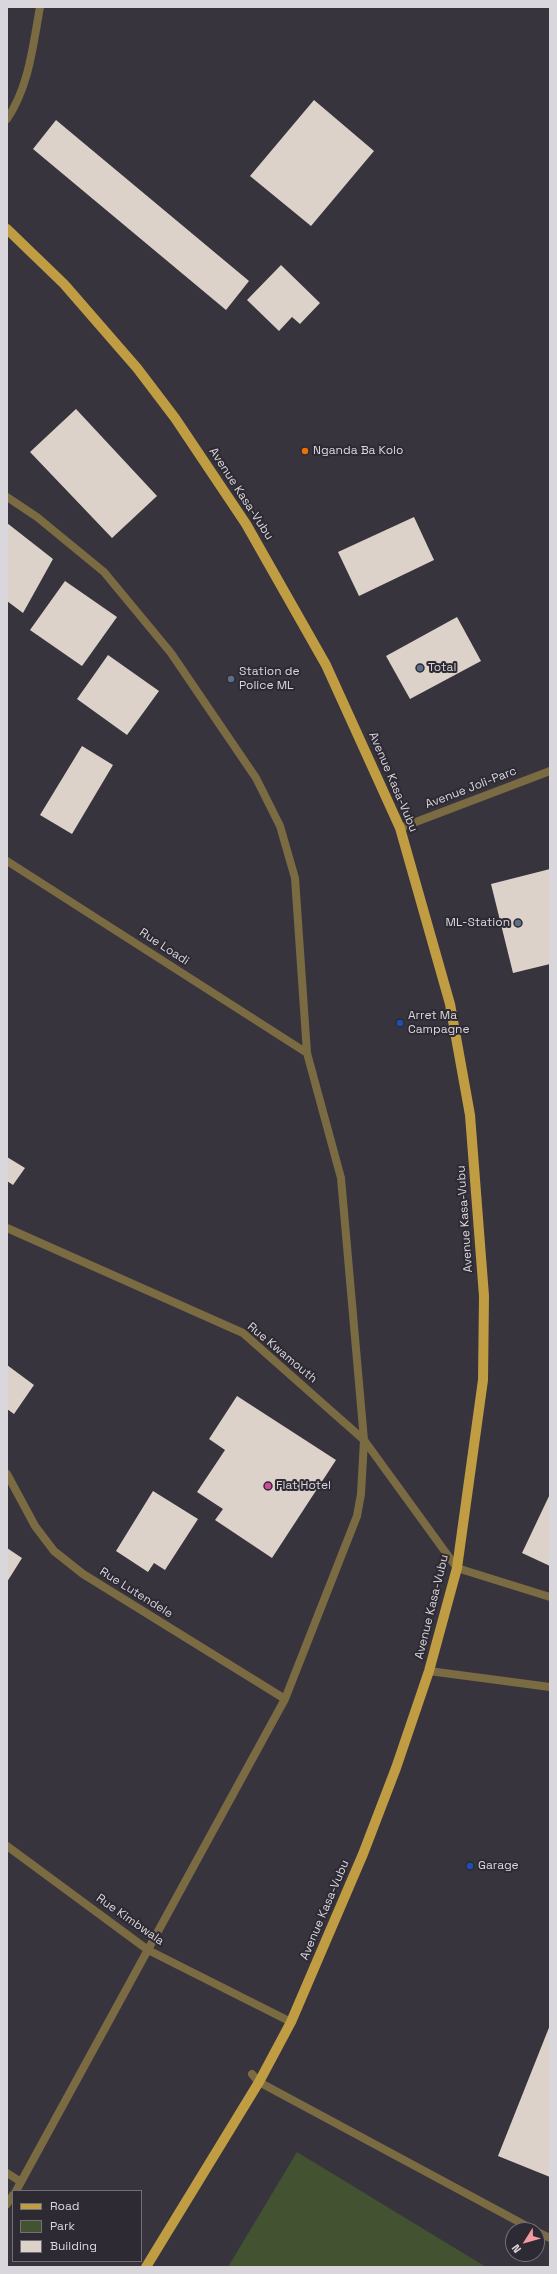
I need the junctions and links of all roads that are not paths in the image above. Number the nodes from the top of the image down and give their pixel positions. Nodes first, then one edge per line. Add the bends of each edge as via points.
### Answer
1 (40, 7) edge
2 (7, 119) edge
3 (7, 229) edge
4 (7, 497) edge
5 (550, 771) edge
6 (400, 828) junction
7 (7, 861) edge
8 (307, 1053) junction
9 (7, 1228) edge
10 (364, 1440) junction
11 (7, 1474) edge
12 (457, 1568) junction
13 (550, 1597) edge
14 (429, 1671) junction
15 (550, 1687) edge
16 (285, 1699) junction
17 (7, 1846) edge
18 (148, 1950) junction
19 (291, 2022) junction
20 (252, 2074) dead end
21 (259, 2082) junction
22 (7, 2173) edge
23 (21, 2182) junction
24 (17, 2190) edge
25 (519, 2222) edge
26 (146, 2267) edge

1 - 2 street via 24,86
3 - 6 main road, Avenue Kasa-Vubu via 64,284 137,368 175,418 246,524 326,665
4 - 8 street via 76,547 108,578 171,653 256,778 280,826 296,878
5 - 6 street, Avenue Joli-Parc
6 - 12 main road, Avenue Kasa-Vubu via 450,1004 470,1115 476,1180 484,1296 483,1380
7 - 8 street, Rue Loadi
8 - 10 street via 341,1178
9 - 10 street, Rue Kwamouth via 243,1333
10 - 12 street, Rue Kwamouth
10 - 16 street via 357,1516
11 - 16 street, Rue Lutendele via 35,1526 54,1551 83,1574
12 - 13 street
12 - 14 main road, Avenue Kasa-Vubu
14 - 15 street
14 - 19 main road, Avenue Kasa-Vubu via 363,1854
16 - 18 street
17 - 18 street, Rue Kimbwala
18 - 19 street, Rue Kimbwala
18 - 23 street
19 - 21 main road, Avenue Kasa-Vubu
20 - 21 street
21 - 25 street
21 - 26 main road, Avenue Kasa-Vubu
22 - 23 street
23 - 24 street

